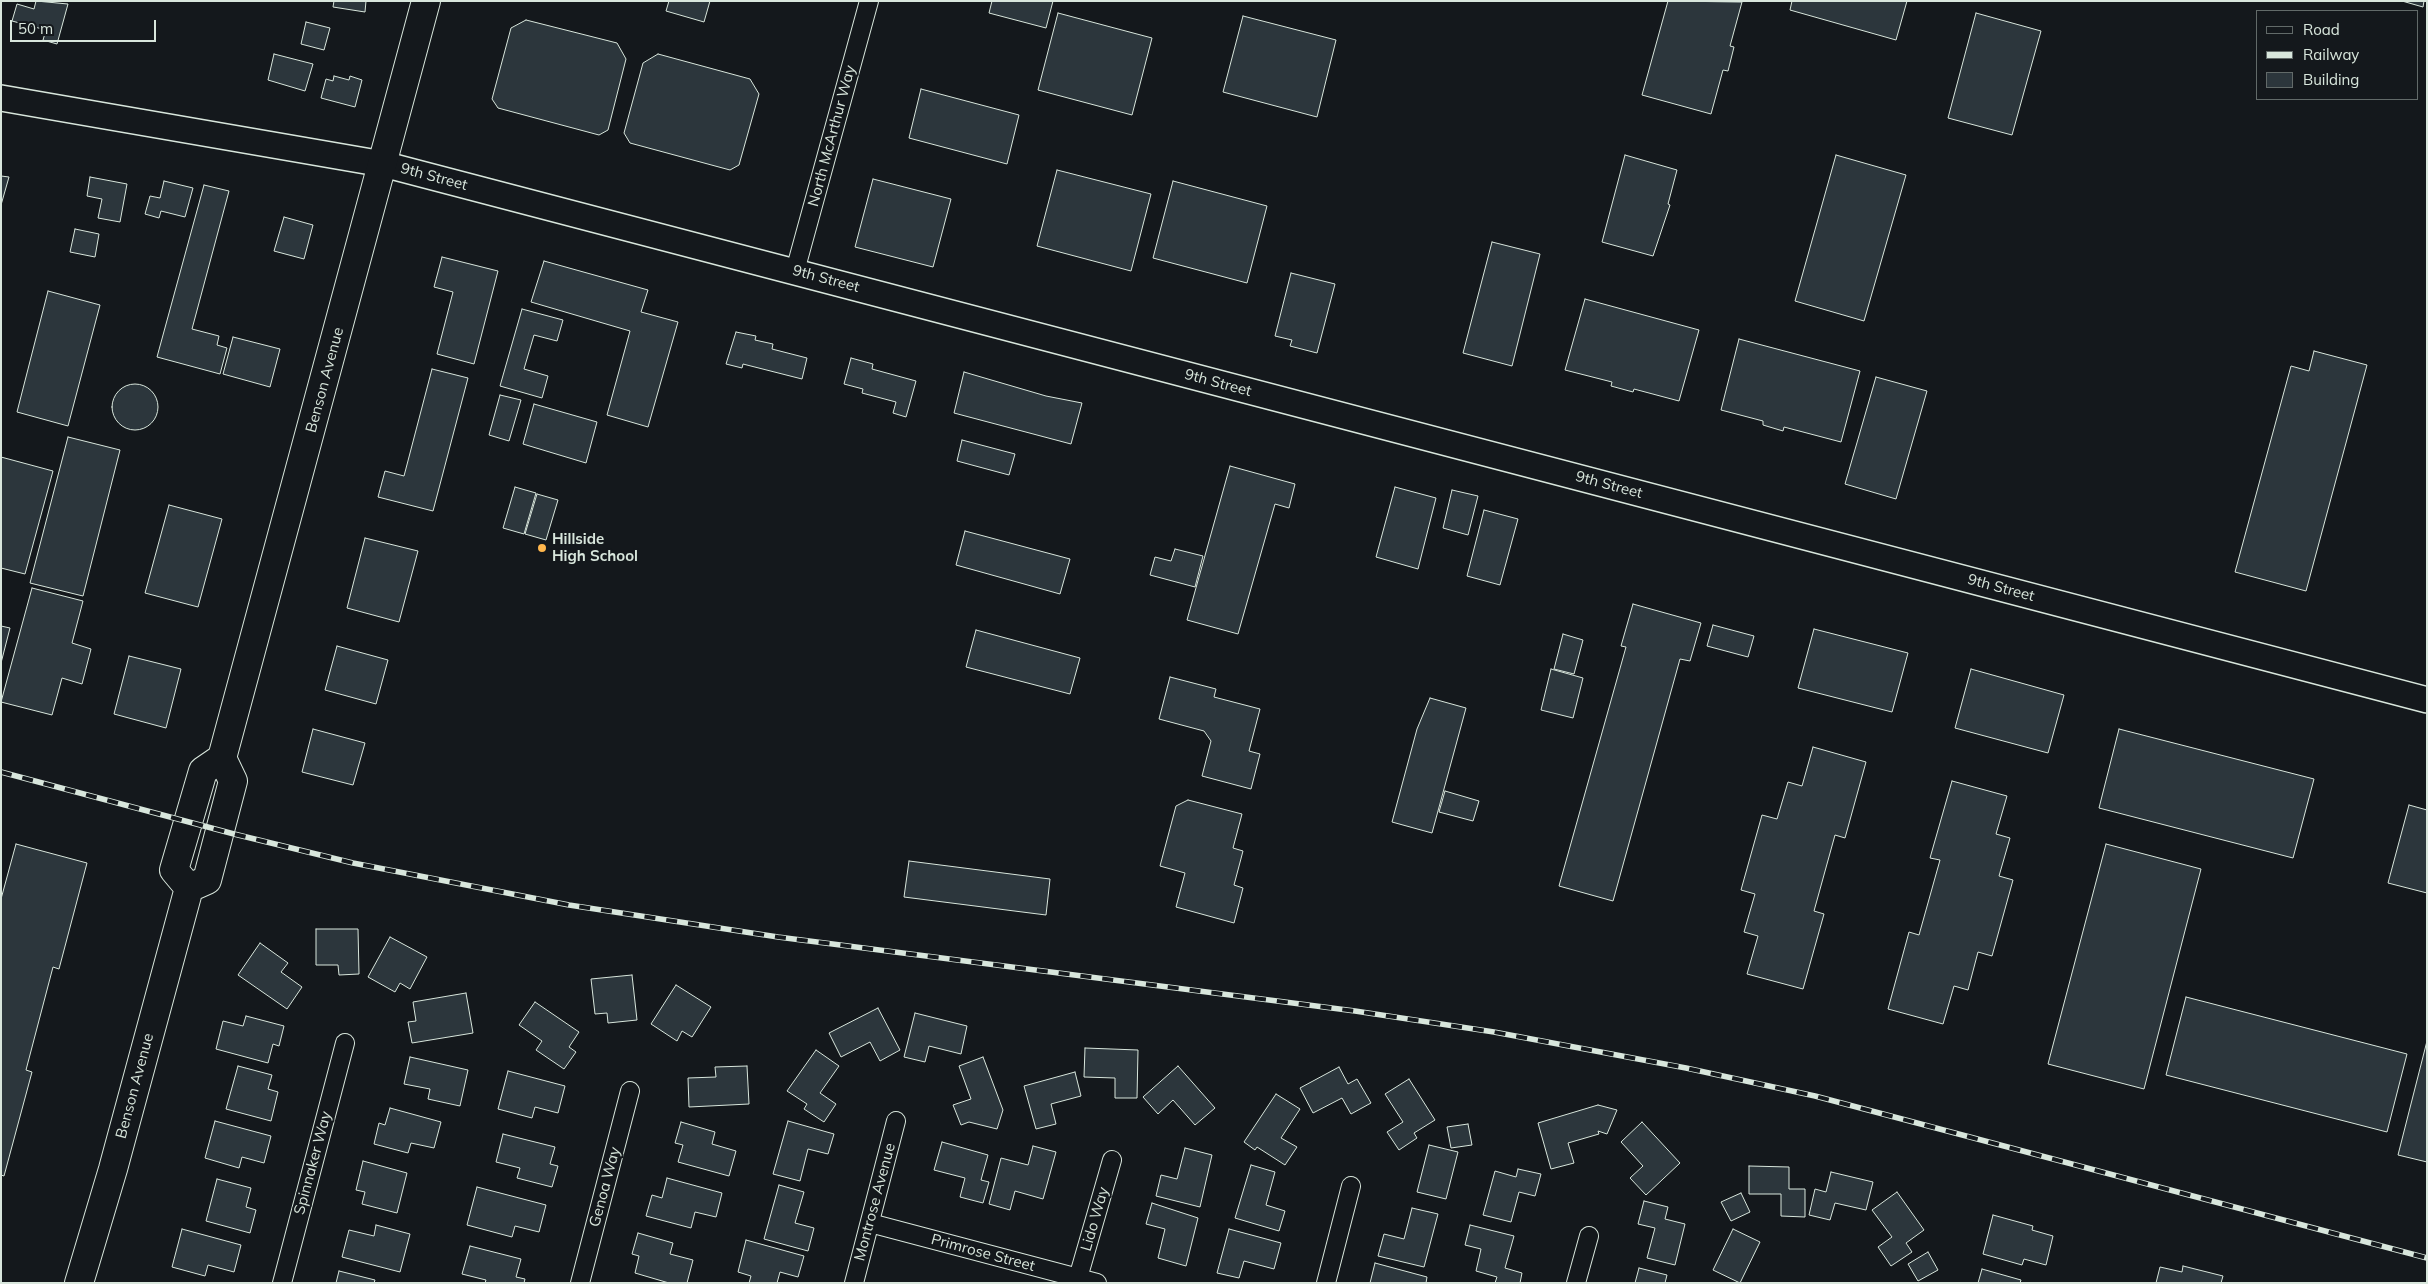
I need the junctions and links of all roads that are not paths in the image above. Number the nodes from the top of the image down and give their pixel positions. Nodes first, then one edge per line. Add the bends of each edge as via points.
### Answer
1 (426, 1) edge
2 (869, 1) edge
3 (1, 98) edge
4 (383, 164) junction
5 (795, 271) junction
6 (2427, 700) edge
7 (345, 1043) dead end
8 (630, 1091) dead end
9 (896, 1121) dead end
10 (1112, 1160) dead end
11 (1351, 1186) dead end
12 (870, 1223) junction
13 (1589, 1236) dead end
14 (1078, 1278) junction
15 (79, 1283) edge
16 (282, 1283) edge
17 (580, 1283) edge
18 (854, 1283) edge
19 (1097, 1283) edge
20 (1326, 1283) edge
21 (1576, 1283) edge

1 - 4 main road, Benson Avenue
2 - 5 street, North McArthur Way
3 - 4 street, 9th Street
4 - 5 street, 9th Street
4 - 15 main road, Benson Avenue via 222,758 233,781 207,880 189,888
5 - 6 street, 9th Street
7 - 16 street, Spinnaker Way
8 - 17 street, Genoa Way
9 - 12 street, Montrose Avenue
10 - 14 street, Lido Way
11 - 20 street
12 - 14 street, Primrose Street
12 - 18 street, Montrose Avenue
13 - 21 street
14 - 19 street, Primrose Street

